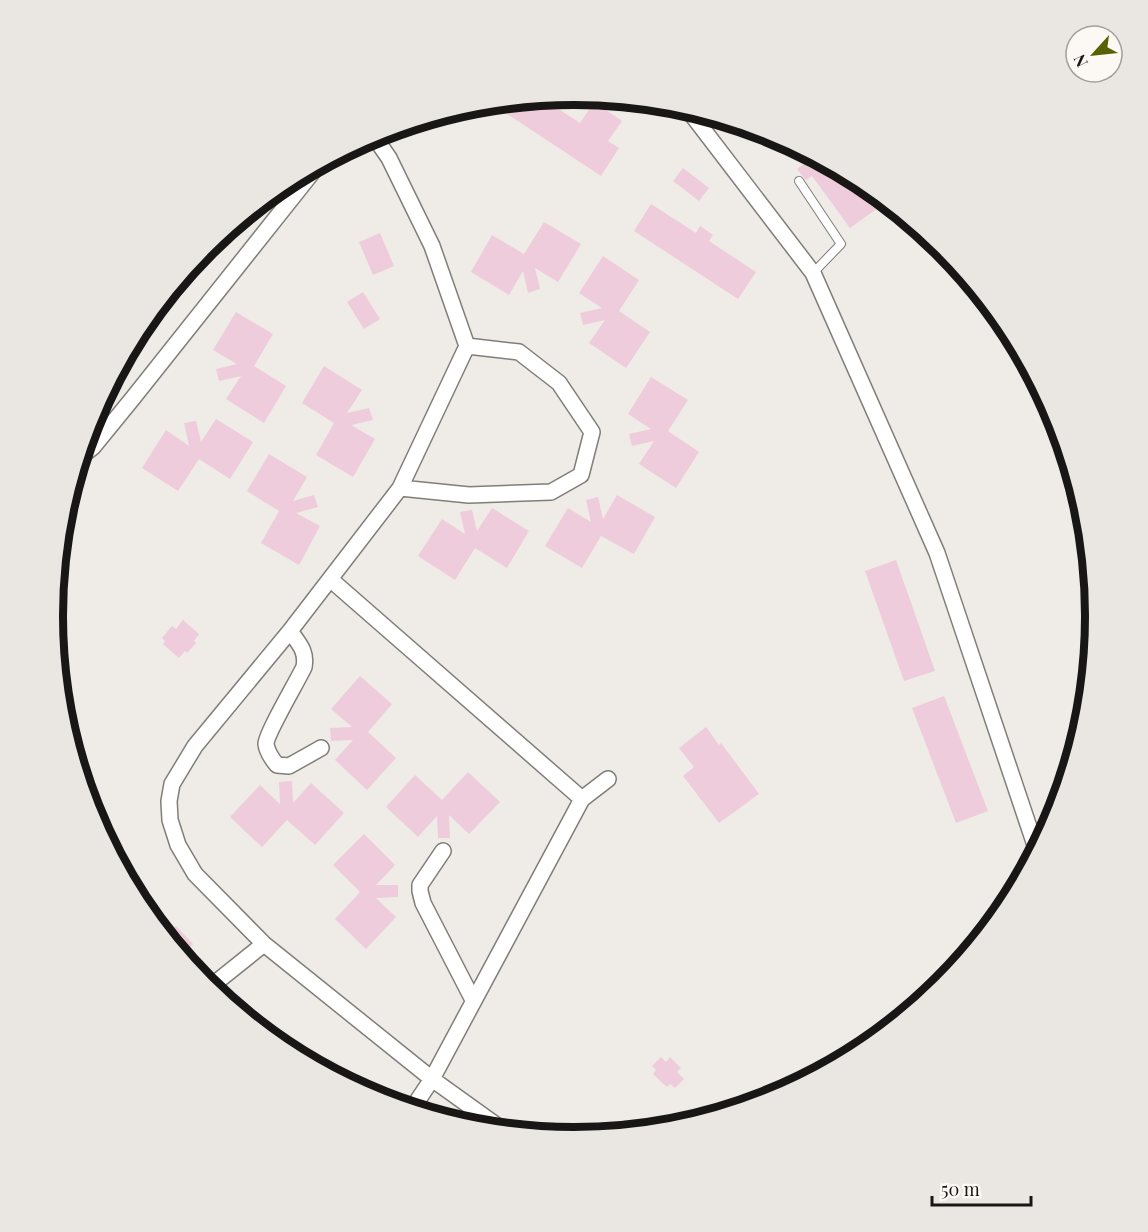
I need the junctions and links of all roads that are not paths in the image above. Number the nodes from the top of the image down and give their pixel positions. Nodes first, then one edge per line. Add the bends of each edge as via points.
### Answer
1 (695, 120) edge
2 (379, 144) edge
3 (799, 181) dead end
4 (305, 182) edge
5 (813, 273) junction
6 (467, 346) junction
7 (91, 448) edge
8 (400, 488) junction
9 (330, 579) junction
10 (290, 631) junction
11 (321, 748) dead end
12 (608, 779) dead end
13 (582, 799) junction
14 (1033, 840) edge
15 (442, 851) dead end
16 (264, 944) junction
17 (217, 981) edge
18 (474, 1000) junction
19 (432, 1079) junction
20 (417, 1102) edge
21 (489, 1120) edge

1 - 5 street
2 - 6 street via 432,246
3 - 5 lane via 841,244
4 - 7 street
5 - 14 street via 937,554
6 - 8 street
6 - 8 street via 519,352 559,383 592,432 581,475 551,492 469,495
8 - 9 street
9 - 10 street
9 - 13 street
10 - 11 street via 306,659 266,742 277,765 289,766
10 - 16 street via 195,746 172,784 169,801 178,845 195,874
12 - 13 street
13 - 18 street
15 - 18 street via 420,891
16 - 17 street
16 - 19 street
18 - 19 street
19 - 20 street
19 - 21 street

